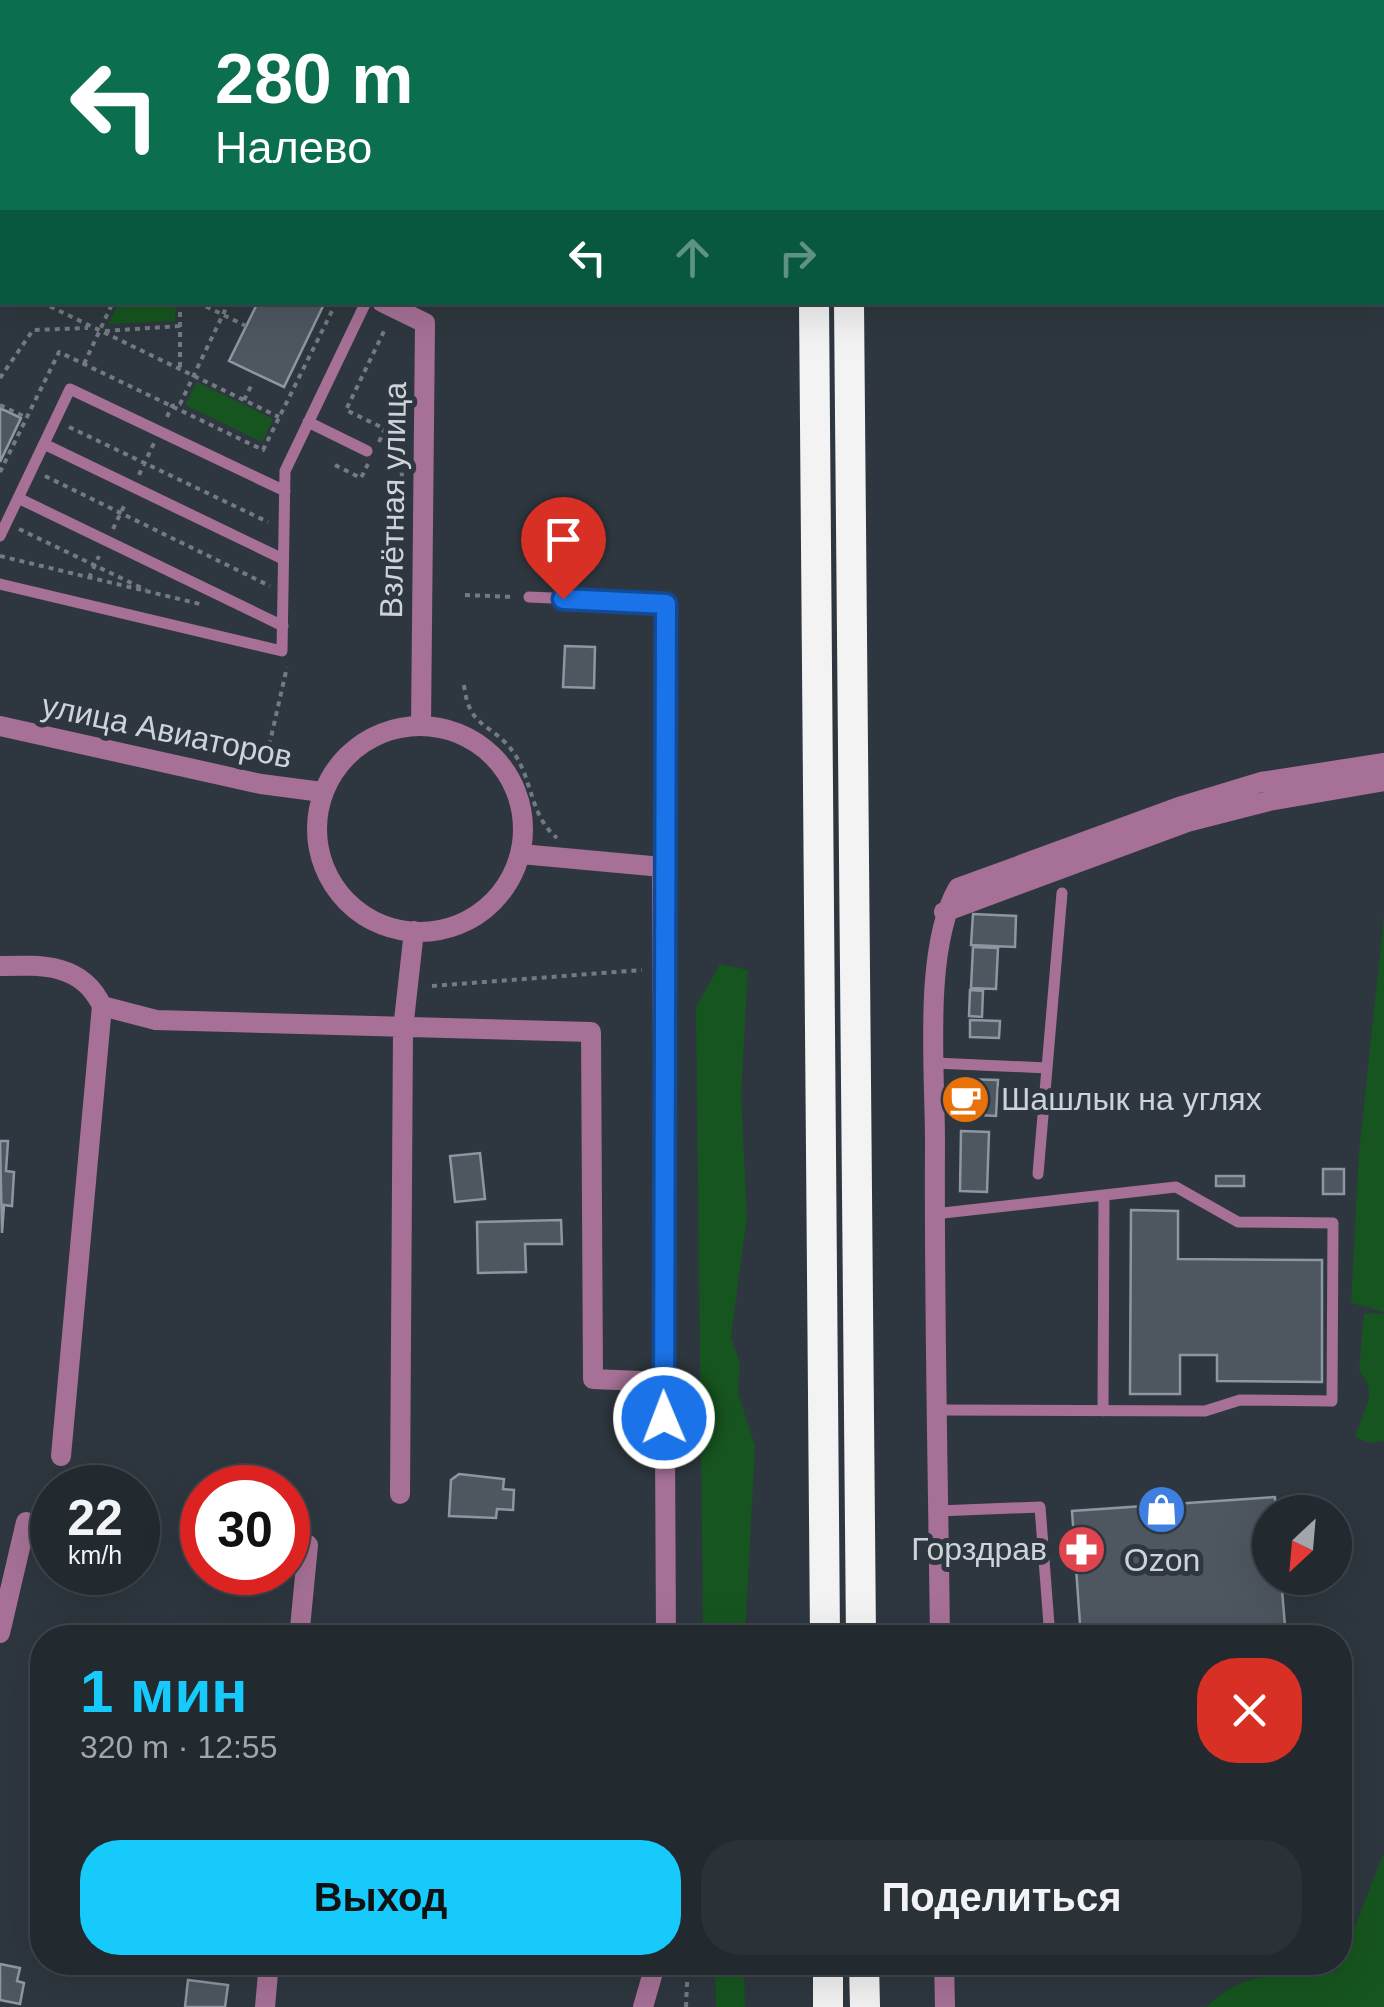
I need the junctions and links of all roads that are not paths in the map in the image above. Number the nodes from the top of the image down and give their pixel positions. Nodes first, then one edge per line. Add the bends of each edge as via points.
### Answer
1 (365, 305) edge
2 (394, 305) edge
3 (814, 305) edge
4 (849, 305) edge
5 (425, 313) edge
6 (308, 422) junction
7 (44, 444) junction
8 (371, 453) road end
9 (284, 491) junction
10 (18, 498) junction
11 (1, 534) edge
12 (284, 559) junction
13 (0, 584) edge
14 (529, 597) road end
15 (282, 626) junction
16 (422, 725) junction
17 (0, 726) edge
18 (1384, 762) edge
19 (1384, 781) edge
20 (322, 792) junction
21 (521, 854) junction
22 (662, 868) junction
23 (1062, 893) dead end
24 (944, 912) junction
25 (414, 931) junction
26 (0, 966) edge
27 (102, 1006) junction
28 (403, 1029) junction
29 (935, 1064) junction
30 (1047, 1068) junction
31 (1038, 1174) dead end
32 (1104, 1194) junction
33 (934, 1214) junction
34 (664, 1382) junction
35 (937, 1410) junction
36 (1104, 1411) junction
37 (61, 1456) dead end
38 (400, 1494) dead end
39 (938, 1510) junction
40 (26, 1522) dead end
41 (303, 1595) edge
42 (300, 1625) edge
43 (666, 1625) edge
44 (825, 1625) edge
45 (862, 1625) edge
46 (940, 1625) edge
47 (1049, 1625) edge
48 (0, 1633) edge
49 (268, 1975) edge
50 (652, 1975) edge
51 (828, 1975) edge
52 (864, 1975) edge
53 (944, 1975) edge
54 (264, 2007) edge
55 (642, 2007) edge
56 (828, 2007) edge
57 (865, 2007) edge
58 (944, 2007) edge

1 - 6 lane
2 - 5 street, Взлётная улица
3 - 44 highway
4 - 45 highway
5 - 16 street, Взлётная улица
6 - 8 lane
6 - 9 lane via 285,471
7 - 9 lane via 70,389
7 - 10 lane
7 - 12 lane
9 - 12 lane
10 - 11 lane
10 - 15 lane
12 - 15 lane
13 - 15 lane via 282,650
14 - 22 lane via 666,604
16 - 20 street via 380,733 345,756
16 - 21 street via 458,732 490,752 512,782 523,817
17 - 20 street, улица Авиаторов
18 - 24 street via 1261,782 1182,806 958,888
19 - 24 street via 1186,822
20 - 25 street via 316,834 326,875 352,908 389,929
21 - 22 street
21 - 25 street via 503,892 471,920 431,933
22 - 34 street
23 - 30 lane
24 - 29 street
25 - 28 street
26 - 27 street via 46,965 74,973 93,986
27 - 28 street via 156,1020
27 - 37 street
28 - 34 street via 591,1032 592,1379
28 - 38 street
29 - 30 lane
29 - 33 street
30 - 31 lane
32 - 33 lane
32 - 36 lane
32 - 36 lane via 1176,1187 1238,1222 1333,1223 1332,1401 1240,1400 1205,1411
33 - 35 street
34 - 43 street
35 - 36 lane
35 - 39 street
39 - 46 street
39 - 47 lane via 1040,1507
40 - 48 street
41 - 42 street
49 - 54 street
50 - 55 street
51 - 56 highway
52 - 57 highway
53 - 58 street

